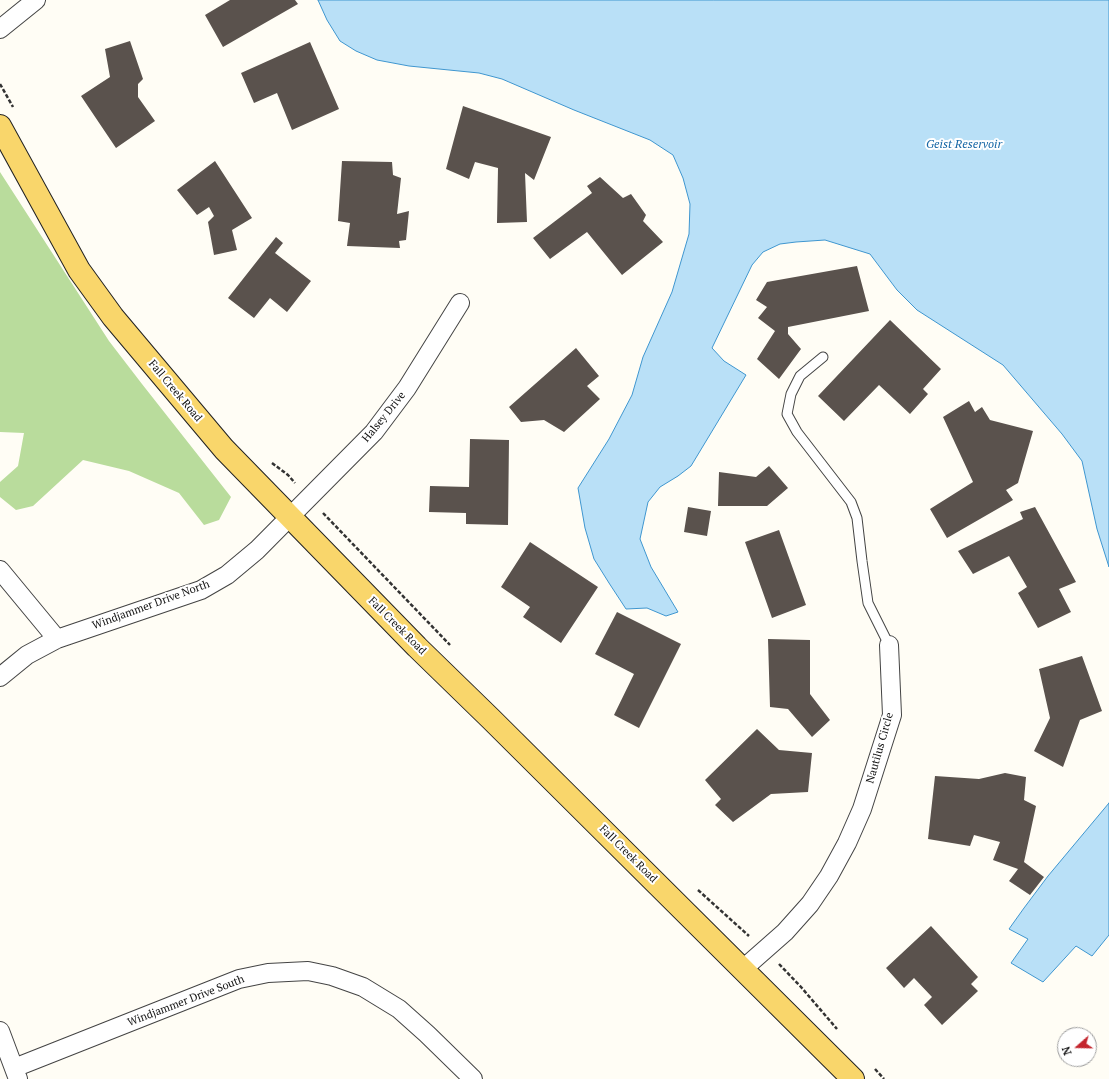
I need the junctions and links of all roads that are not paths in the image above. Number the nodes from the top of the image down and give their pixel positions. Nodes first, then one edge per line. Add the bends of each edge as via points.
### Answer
1 (36, 0) edge
2 (0, 29) edge
3 (0, 126) edge
4 (460, 303) dead end
5 (823, 357) dead end
6 (290, 517) junction
7 (0, 570) edge
8 (56, 639) junction
9 (889, 645) joint
10 (0, 677) edge
11 (744, 969) junction
12 (0, 1031) edge
13 (16, 1074) edge
14 (473, 1079) edge
15 (853, 1079) edge

1 - 2 street
3 - 6 main road, Fall Creek Road via 79,270 113,316 224,449
4 - 6 street, Halsey Drive via 411,382 379,426
5 - 9 lane, Nautilus Circle via 800,376 791,394 787,414 797,432 851,502 857,518 868,602
6 - 8 street, Windjammer Drive North via 227,575 200,590
6 - 11 main road, Fall Creek Road via 417,647
7 - 8 street
8 - 10 street, Windjammer Drive North via 27,655
9 - 11 street, Nautilus Circle via 892,715 862,809 847,843 810,904 785,932
11 - 15 main road, Fall Creek Road
12 - 13 street
13 - 14 street, Windjammer Drive South via 239,979 268,973 308,971 363,987 399,1009

